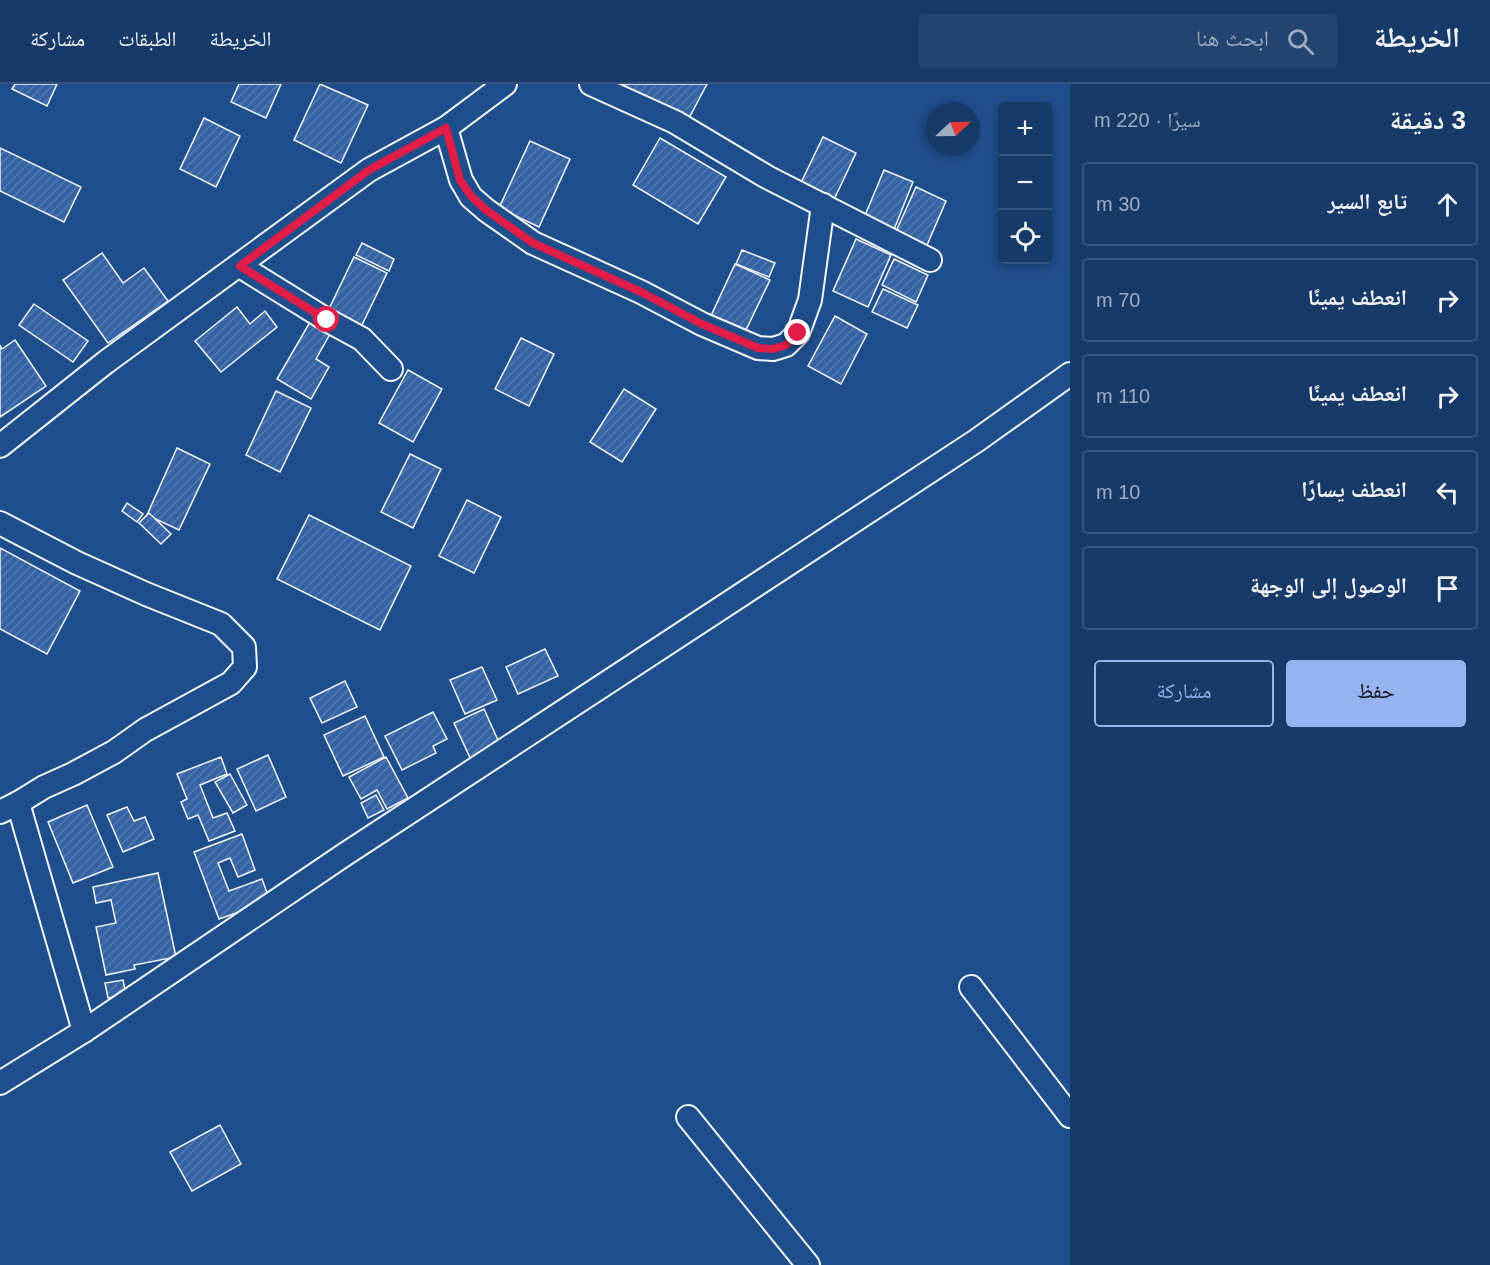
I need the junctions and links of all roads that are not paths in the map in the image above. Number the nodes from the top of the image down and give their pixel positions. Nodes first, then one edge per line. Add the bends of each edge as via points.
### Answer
1 (505, 84) edge
2 (591, 84) edge
3 (446, 128) junction
4 (823, 205) junction
5 (930, 260) dead end
6 (240, 266) junction
7 (391, 369) dead end
8 (1070, 374) edge
9 (0, 446) edge
10 (0, 523) edge
11 (9, 808) edge
12 (971, 987) dead end
13 (84, 1031) junction
14 (0, 1083) edge
15 (1070, 1116) edge
16 (688, 1117) dead end
17 (808, 1265) edge

1 - 3 street
2 - 4 street via 675,122
3 - 4 street via 460,180 486,210 533,243 758,348 786,345 798,333 810,300
3 - 6 street via 369,170
4 - 5 street
6 - 7 street via 362,339
6 - 9 street via 106,362
8 - 13 street via 966,447 344,855
10 - 11 street via 77,563 221,624 244,647 245,668 231,683
11 - 13 street
12 - 15 street
13 - 14 street
16 - 17 street

